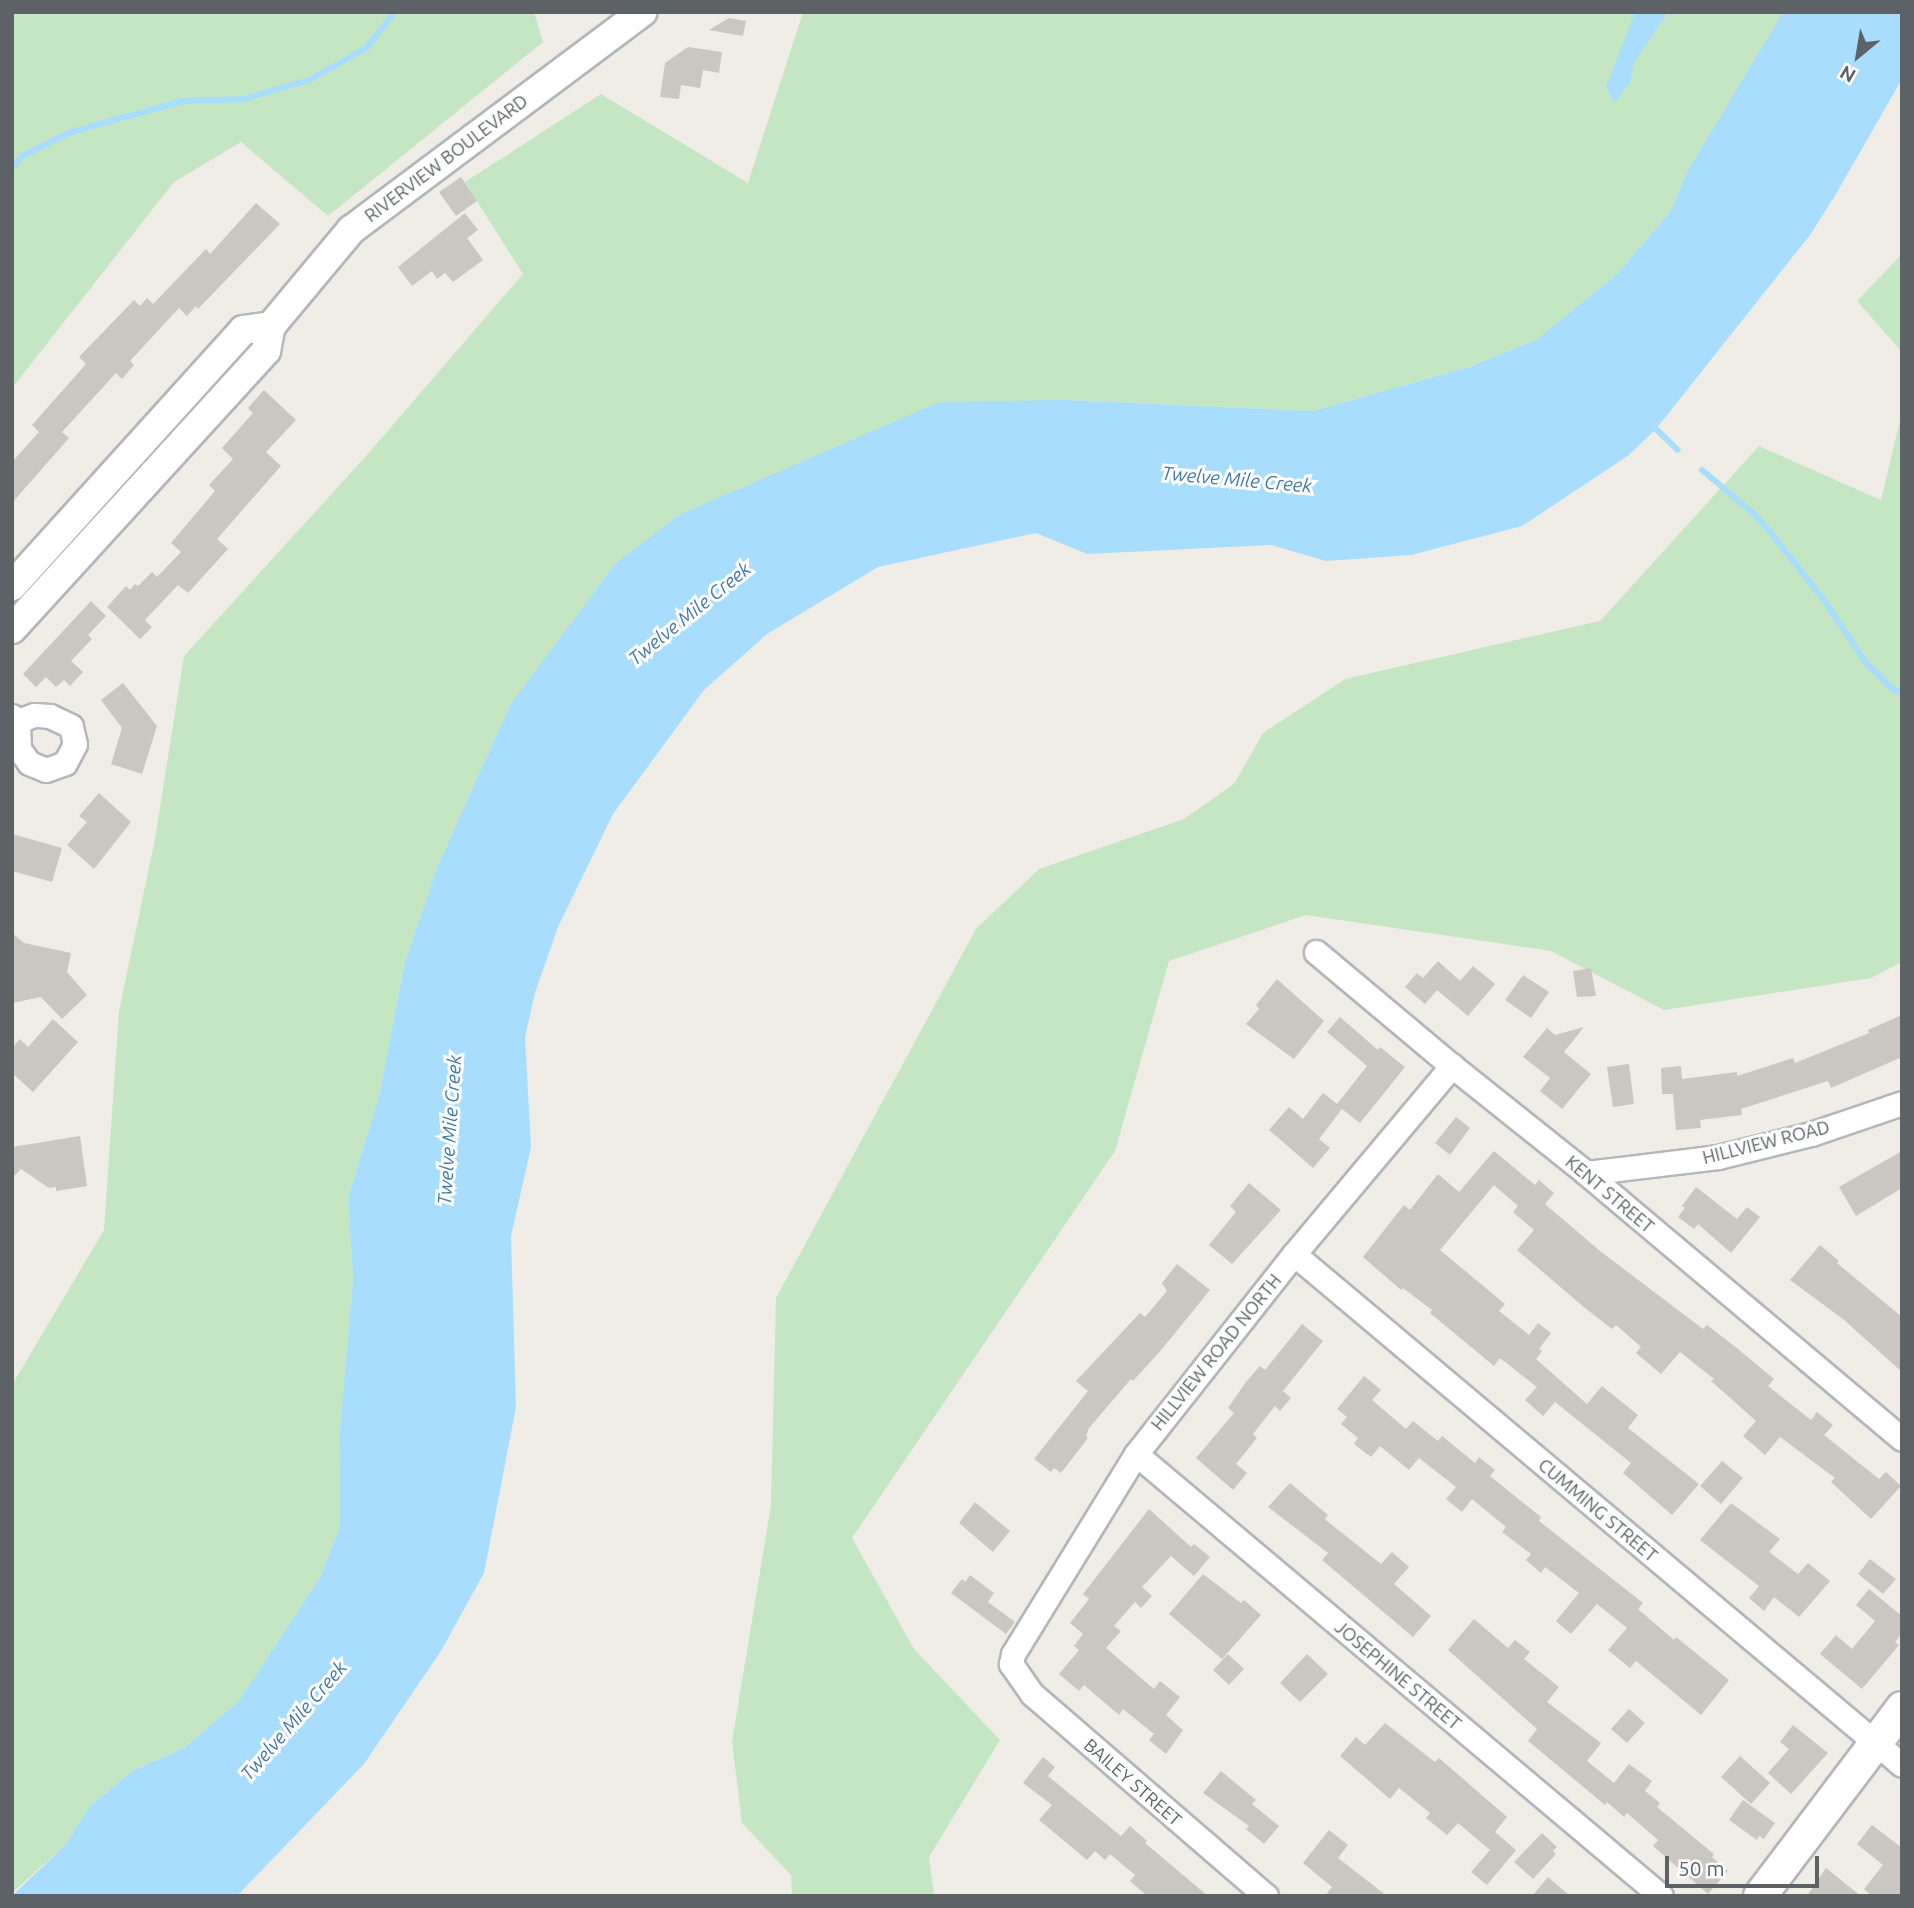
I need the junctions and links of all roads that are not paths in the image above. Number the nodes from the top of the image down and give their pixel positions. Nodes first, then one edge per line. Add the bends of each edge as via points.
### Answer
1 (642, 12) edge
2 (271, 326) junction
3 (134, 451) junction
4 (157, 472) junction
5 (12, 586) edge
6 (12, 629) edge
7 (1316, 952) dead end
8 (1452, 1066) junction
9 (1902, 1103) edge
10 (1586, 1173) junction
11 (1294, 1254) junction
12 (1902, 1439) edge
13 (1136, 1454) junction
14 (1012, 1660) joint
15 (1902, 1708) edge
16 (1875, 1742) junction
17 (1902, 1765) edge
18 (1266, 1896) edge
19 (1661, 1896) edge
20 (1760, 1896) edge

1 - 2 street, RIVERVIEW BOULEVARD via 351,230
2 - 3 street via 243,330
2 - 4 street, RIVERVIEW BOULEVARD via 266,352
3 - 4 street
3 - 5 street
4 - 6 street, RIVERVIEW BOULEVARD
7 - 8 street, KENT STREET
8 - 10 street, KENT STREET
8 - 11 street, HILLVIEW ROAD NORTH
9 - 10 street, HILLVIEW ROAD via 1811,1134 1718,1157
10 - 12 street, KENT STREET
11 - 13 street, HILLVIEW ROAD NORTH
11 - 16 street, CUMMING STREET
13 - 14 street, HILLVIEW ROAD NORTH
13 - 19 street, JOSEPHINE STREET
14 - 18 street, BAILEY STREET via 1031,1694
15 - 16 main road
16 - 17 street, CUMMING STREET
16 - 20 main road

